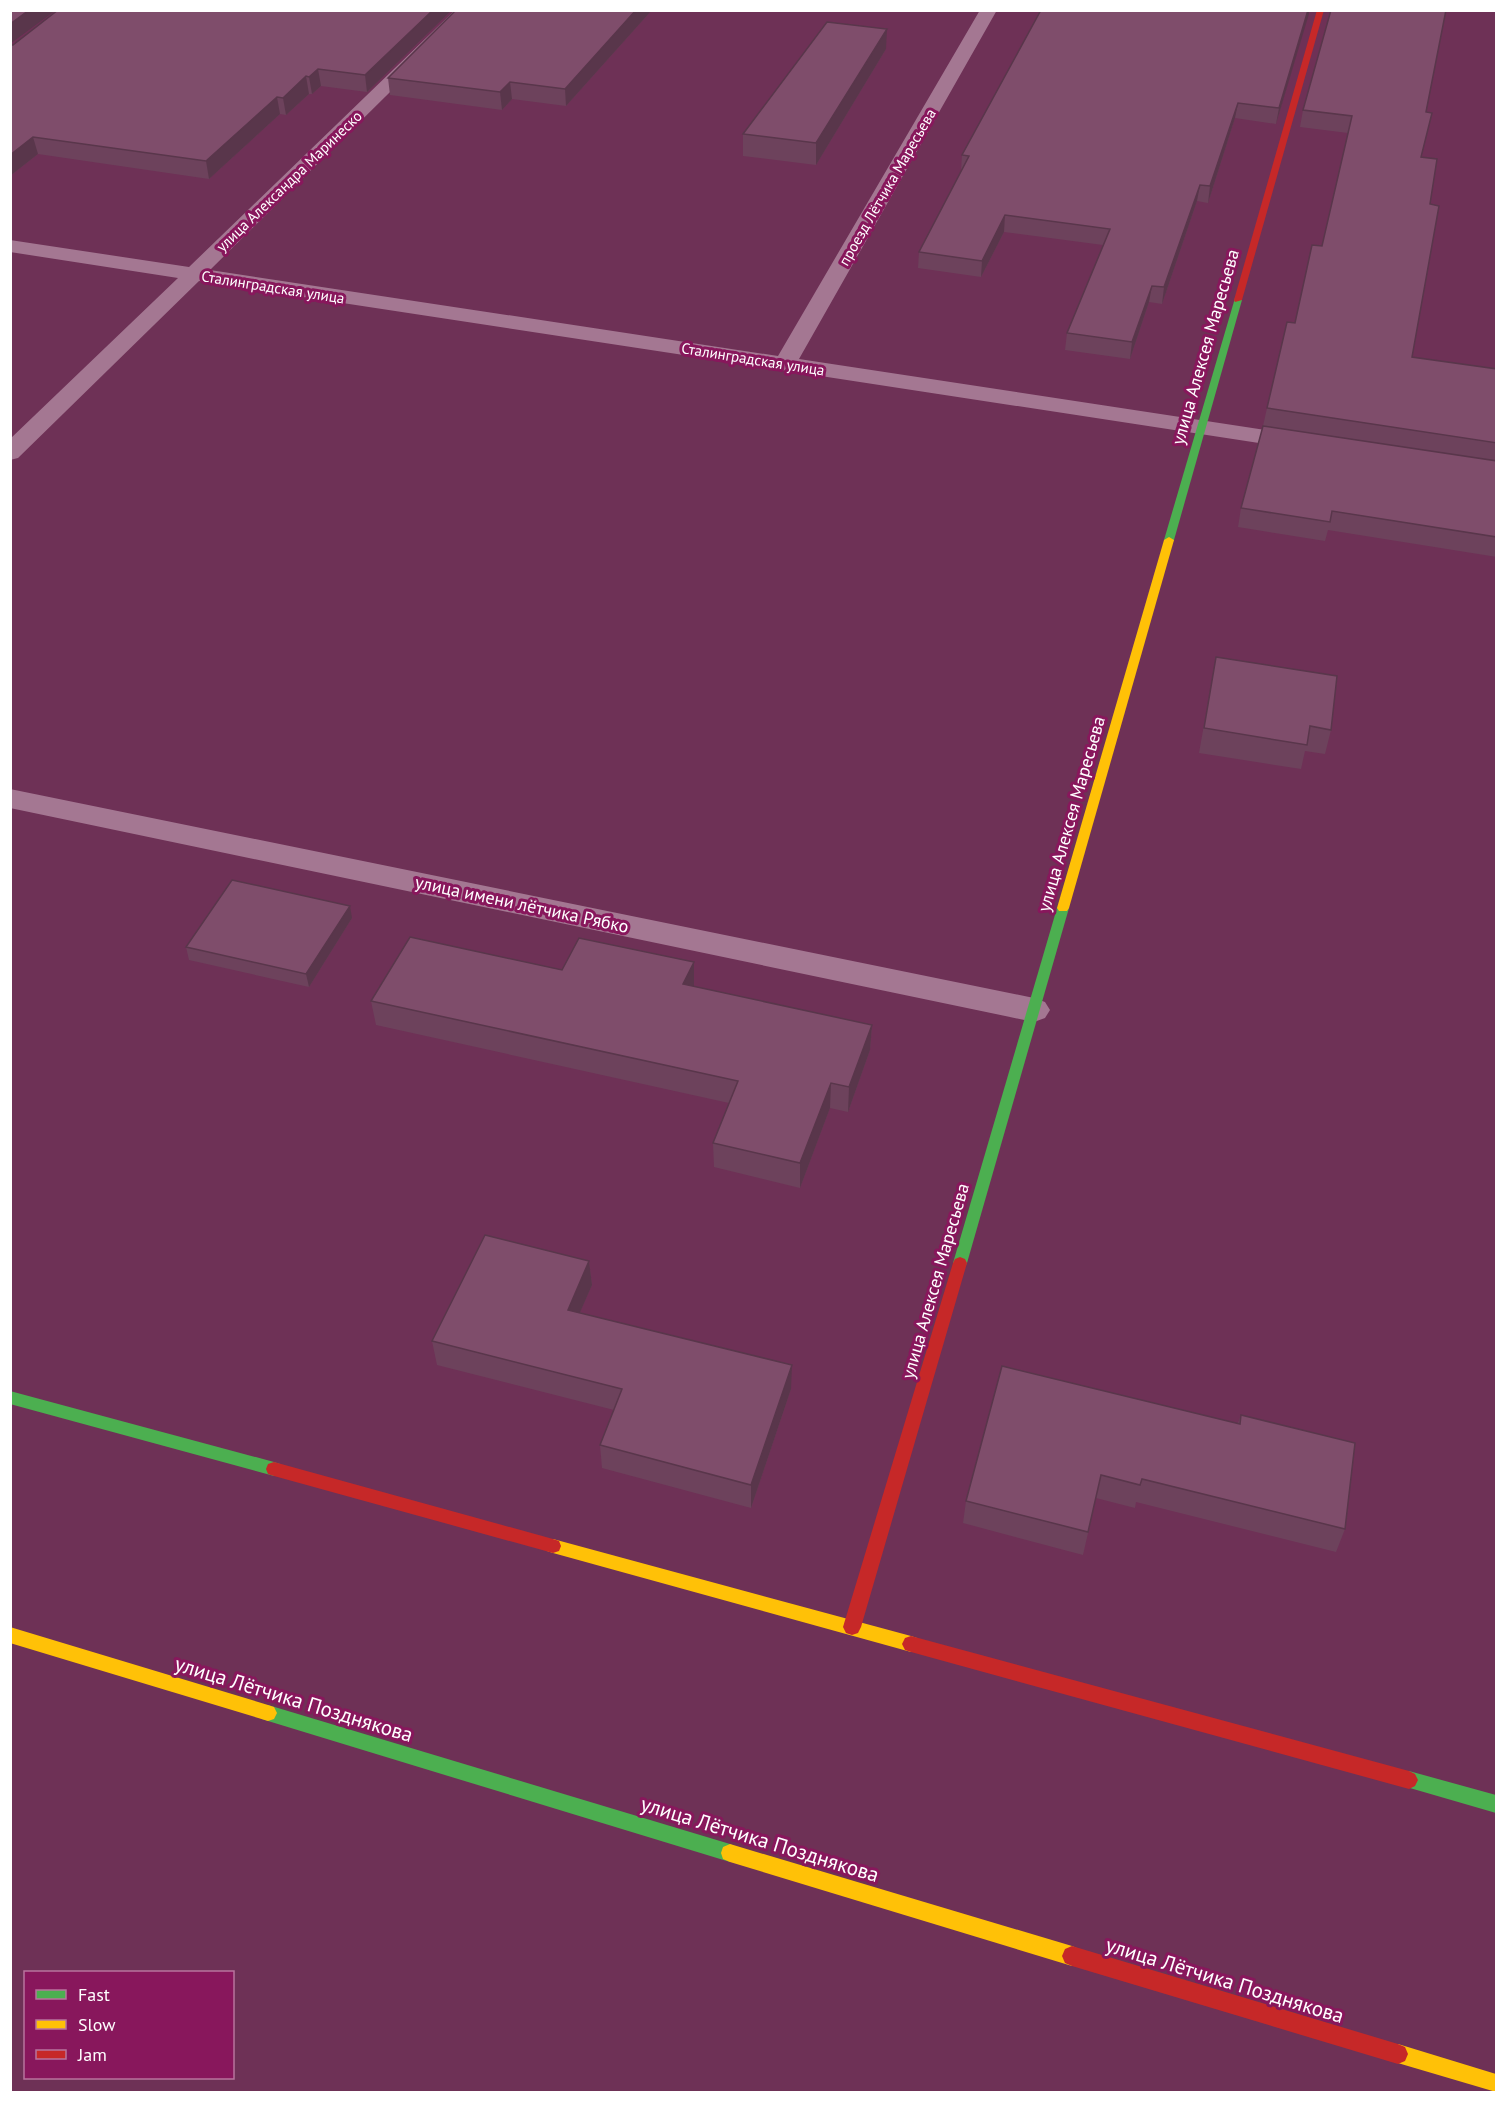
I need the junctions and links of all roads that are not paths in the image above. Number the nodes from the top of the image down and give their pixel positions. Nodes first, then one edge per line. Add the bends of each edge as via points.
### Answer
1 (465, 10) edge
2 (989, 10) edge
3 (1321, 10) edge
4 (10, 246) edge
5 (192, 274) junction
6 (785, 364) junction
7 (1201, 427) junction
8 (1331, 447) edge
9 (10, 453) edge
10 (10, 798) edge
11 (1034, 1010) junction
12 (10, 1397) edge
13 (852, 1627) junction
14 (10, 1635) edge
15 (1497, 1804) edge
16 (1497, 2084) edge

1 - 5 street, улица Александра Маринеско
2 - 6 street, проезд Лётчика Маресьева
3 - 7 street, улица Алексея Маресьева
4 - 5 street, Сталинградская улица
5 - 6 street, Сталинградская улица
5 - 9 street, улица Александра Маринеско
6 - 7 street, Сталинградская улица
7 - 8 street, Сталинградская улица
7 - 11 street, улица Алексея Маресьева
10 - 11 street, улица имени лётчика Рябко
11 - 13 street, улица Алексея Маресьева
12 - 13 street
13 - 15 street
14 - 16 street, улица Лётчика Позднякова

